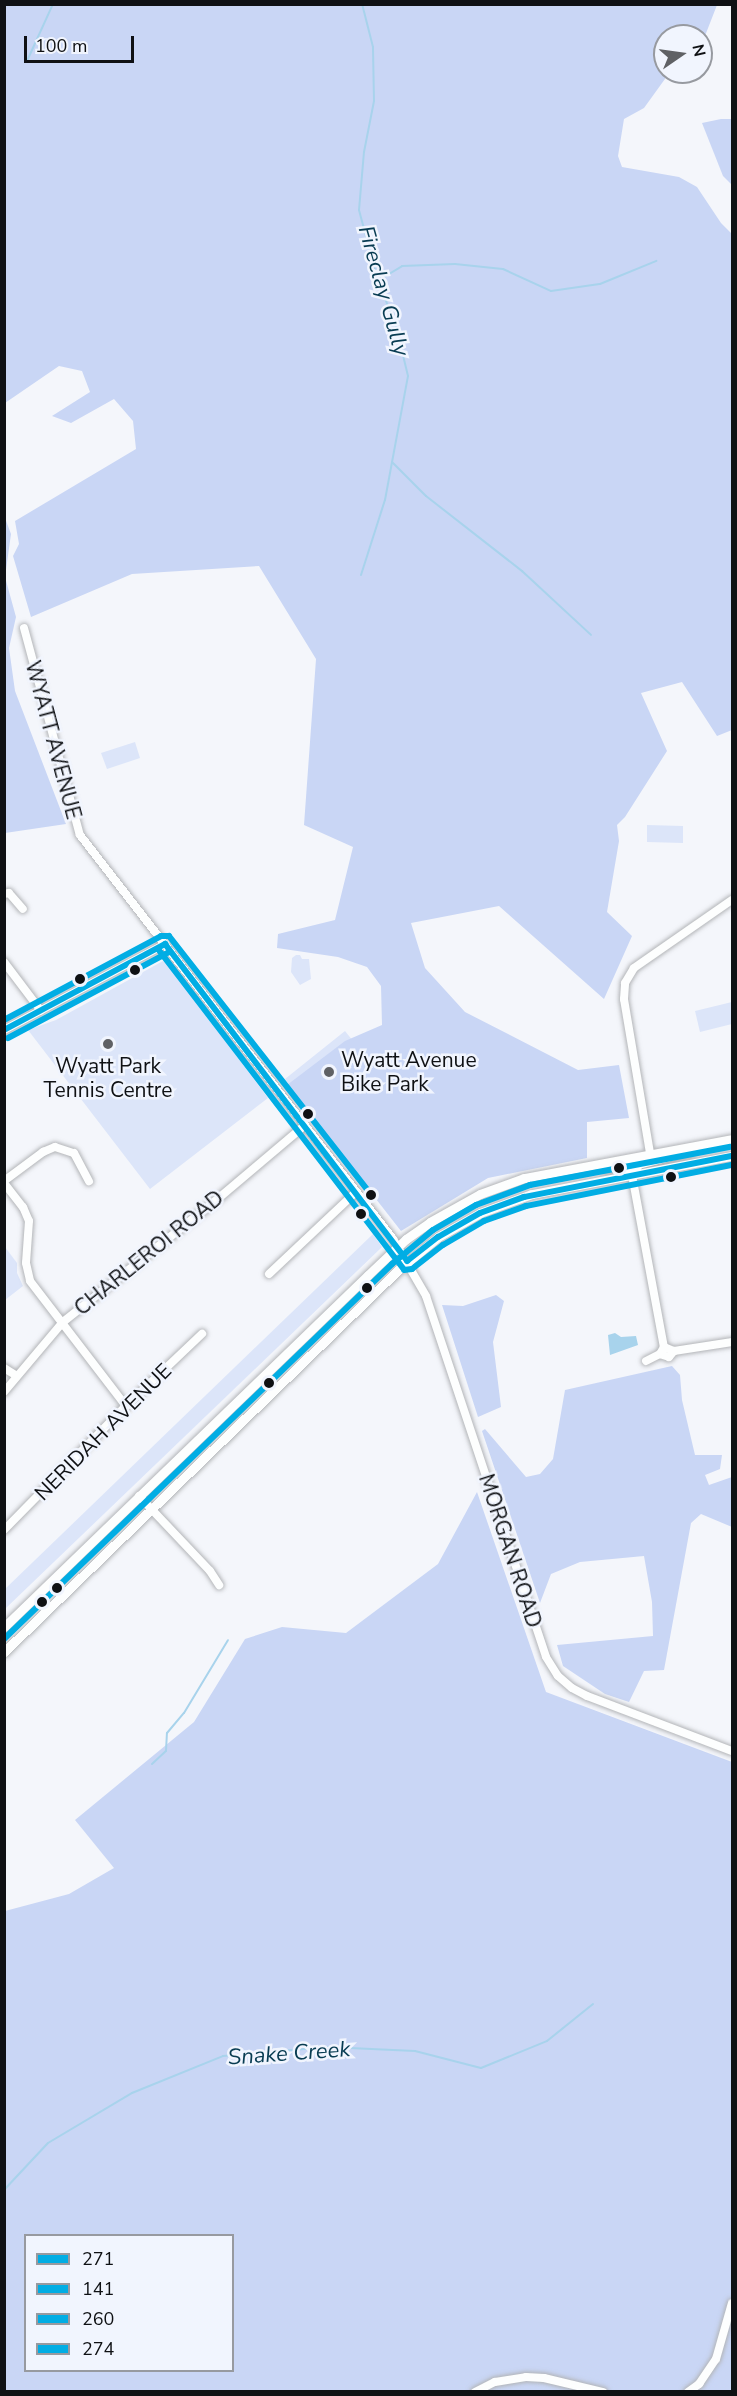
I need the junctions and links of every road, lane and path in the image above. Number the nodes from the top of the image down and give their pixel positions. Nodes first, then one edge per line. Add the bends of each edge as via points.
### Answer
1 (24, 628) dead end
2 (4, 894) edge
3 (732, 900) edge
4 (23, 909) dead end
5 (165, 944) junction
6 (4, 962) edge
7 (41, 1011) junction
8 (4, 1030) edge
9 (305, 1125) junction
10 (732, 1138) edge
11 (700, 1144) junction
12 (650, 1153) junction
13 (732, 1156) edge
14 (566, 1169) junction
15 (632, 1174) junction
16 (89, 1181) dead end
17 (4, 1182) edge
18 (357, 1192) junction
19 (398, 1246) junction
20 (407, 1261) junction
21 (269, 1274) dead end
22 (63, 1322) junction
23 (202, 1334) dead end
24 (732, 1342) edge
25 (662, 1351) junction
26 (646, 1361) dead end
27 (4, 1368) edge
28 (17, 1376) junction
29 (4, 1392) edge
30 (126, 1406) junction
31 (139, 1497) junction
32 (151, 1509) junction
33 (4, 1530) edge
34 (219, 1585) dead end
35 (4, 1627) edge
36 (4, 1652) edge
37 (732, 1751) edge
38 (732, 2303) edge
39 (475, 2391) edge
40 (603, 2391) edge
41 (688, 2391) edge

1 - 5 street, WYATT AVENUE via 80,835
2 - 4 street via 9,892
3 - 12 street via 634,968 625,983 624,999
5 - 7 street
5 - 9 street, WYATT AVENUE
6 - 7 street
7 - 8 street
9 - 18 street, WYATT AVENUE
9 - 22 street, CHARLEROI ROAD
10 - 11 main road
11 - 12 main road
11 - 15 main road via 688,1152 638,1164
12 - 14 main road
13 - 15 main road
14 - 15 main road via 618,1166
14 - 19 main road via 524,1178 480,1194 436,1218
15 - 20 main road via 542,1192 493,1208 438,1237
15 - 25 street
16 - 17 street via 74,1154 55,1147
17 - 22 street via 29,1221 28,1276
18 - 19 street, WYATT AVENUE
18 - 21 street
19 - 20 street, MORGAN ROAD
19 - 31 main road
20 - 32 main road
20 - 37 street, MORGAN ROAD via 431,1307 529,1612 546,1657 558,1676 587,1696
22 - 28 street, CHARLEROI ROAD
22 - 30 street
23 - 30 street, NERIDAH AVENUE
24 - 25 street
25 - 26 street
27 - 28 street
28 - 29 street, CHARLEROI ROAD
30 - 33 street, NERIDAH AVENUE
31 - 32 street
31 - 35 main road
32 - 34 street via 210,1570
32 - 36 main road
38 - 41 street via 716,2359 699,2384
39 - 40 street via 495,2382 526,2377

